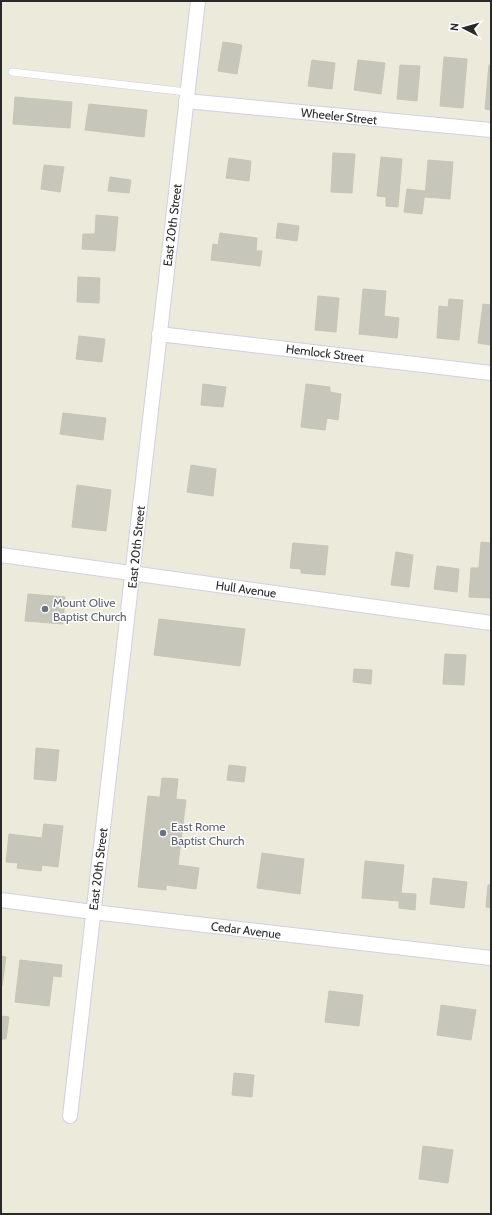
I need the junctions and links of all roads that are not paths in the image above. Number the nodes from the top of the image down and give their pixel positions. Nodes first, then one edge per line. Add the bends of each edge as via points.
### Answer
1 (198, 1) edge
2 (12, 72) dead end
3 (187, 96) junction
4 (491, 130) edge
5 (160, 334) junction
6 (491, 373) edge
7 (1, 555) edge
8 (133, 574) junction
9 (491, 623) edge
10 (1, 900) edge
11 (93, 912) junction
12 (491, 958) edge
13 (70, 1116) dead end

1 - 3 street, East 20th Street
2 - 3 lane
3 - 4 street, Wheeler Street
3 - 5 street, East 20th Street
5 - 6 street, Hemlock Street
5 - 8 street, East 20th Street
7 - 8 street, Hull Avenue
8 - 9 street, Hull Avenue
8 - 11 street, East 20th Street
10 - 11 street, Cedar Avenue
11 - 12 street, Cedar Avenue
11 - 13 street, East 20th Street

